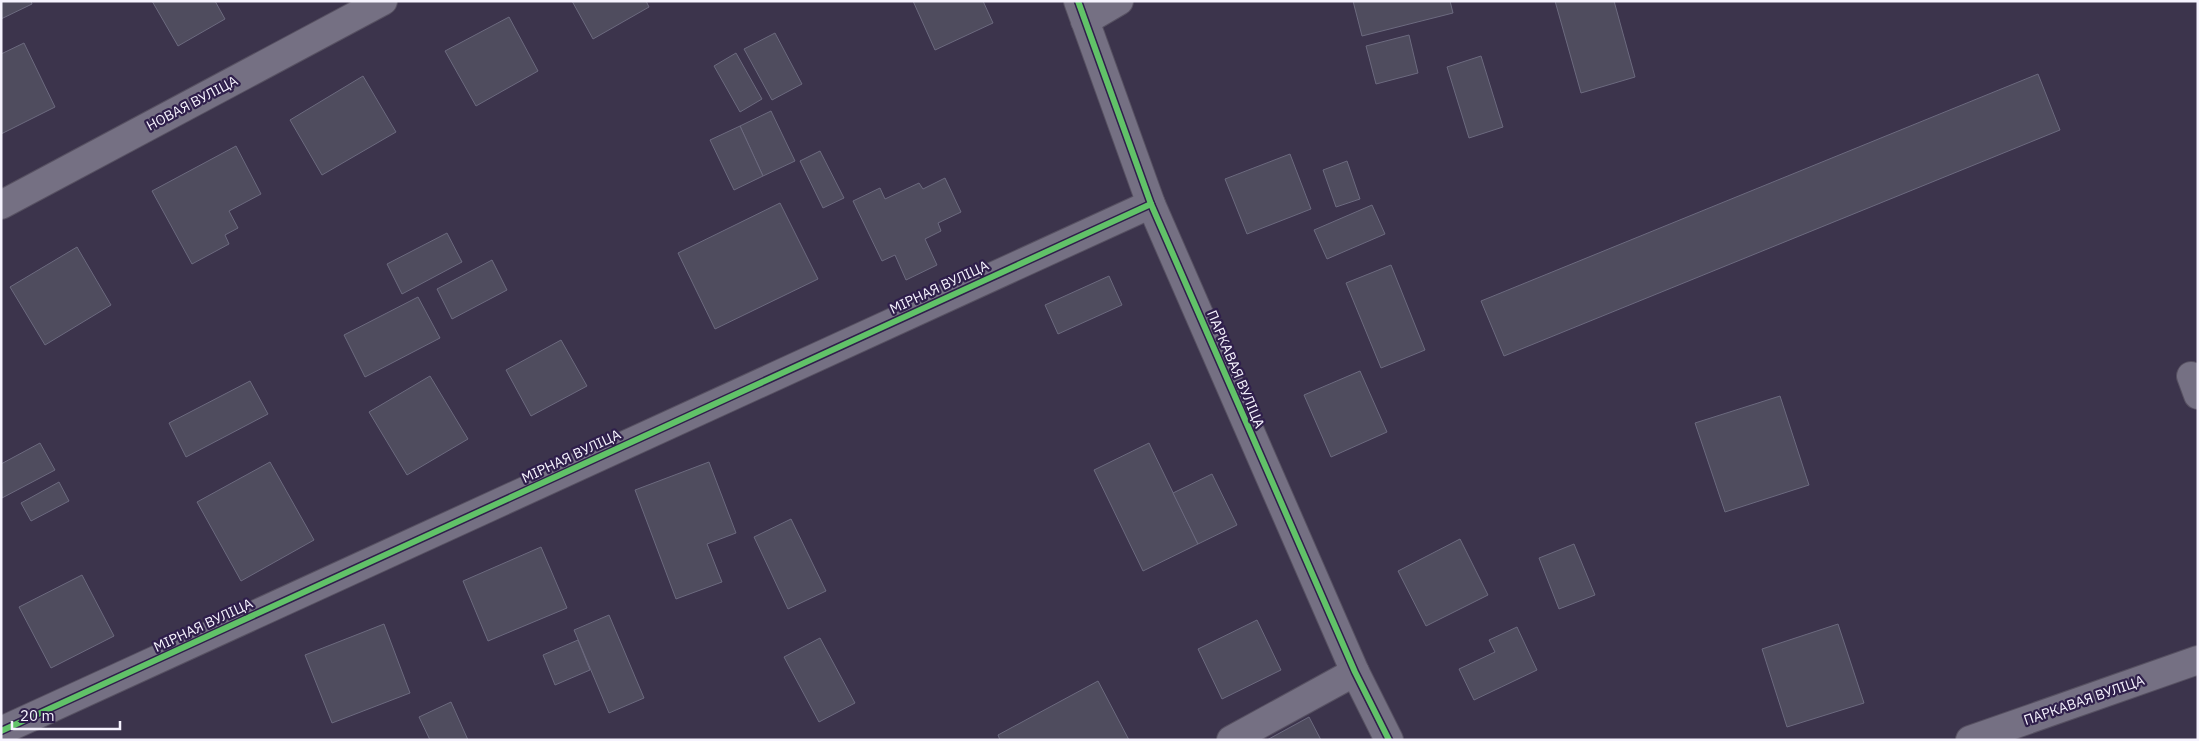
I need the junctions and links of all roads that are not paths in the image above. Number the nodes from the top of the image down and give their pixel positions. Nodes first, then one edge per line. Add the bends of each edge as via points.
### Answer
1 (383, 1) edge
2 (1119, 1) edge
3 (1082, 11) edge
4 (1151, 204) junction
5 (1, 205) edge
6 (2198, 660) edge
7 (1355, 672) junction
8 (1, 732) edge
9 (1231, 740) edge
10 (1389, 740) edge
11 (1970, 740) edge

1 - 5 street, НОВАЯ ВУЛІЦА
2 - 3 street
3 - 4 street, ПАРКАВАЯ ВУЛІЦА
4 - 7 street, ПАРКАВАЯ ВУЛІЦА
4 - 8 street, МІРНАЯ ВУЛІЦА
6 - 11 street, ПАРКАВАЯ ВУЛІЦА
7 - 9 street
7 - 10 street, ПАРКАВАЯ ВУЛІЦА

